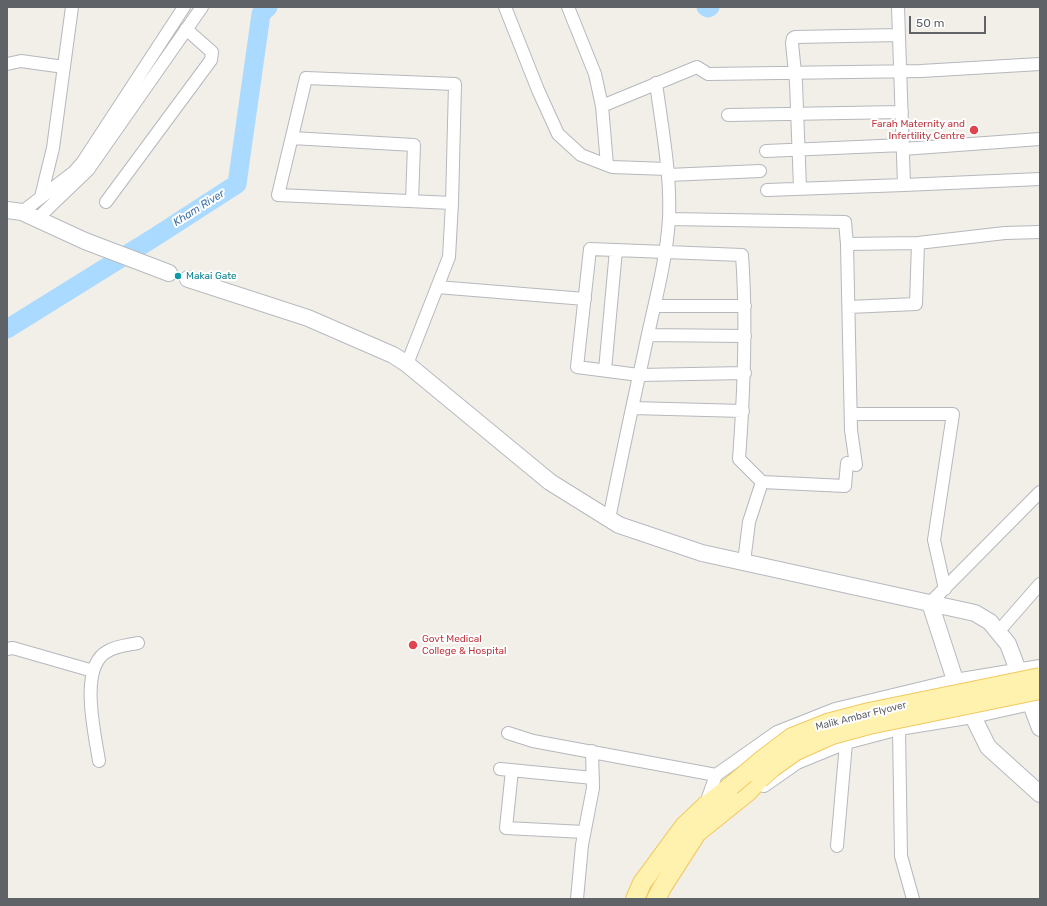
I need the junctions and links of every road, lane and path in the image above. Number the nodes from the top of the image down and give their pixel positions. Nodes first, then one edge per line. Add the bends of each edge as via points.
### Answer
1 (72, 7) edge
2 (184, 7) edge
3 (202, 7) edge
4 (505, 7) edge
5 (568, 7) edge
6 (898, 7) edge
7 (186, 28) junction
8 (899, 35) junction
9 (7, 64) edge
10 (1040, 64) edge
11 (64, 66) junction
12 (901, 71) junction
13 (794, 73) junction
14 (656, 84) junction
15 (602, 106) junction
16 (902, 112) junction
17 (797, 114) junction
18 (728, 116) dead end
19 (292, 138) junction
20 (1040, 139) edge
21 (903, 147) junction
22 (798, 150) junction
23 (766, 151) dead end
24 (606, 165) junction
25 (760, 171) dead end
26 (668, 172) junction
27 (1040, 179) edge
28 (904, 185) junction
29 (800, 188) junction
30 (767, 190) dead end
31 (42, 197) junction
32 (412, 201) junction
33 (106, 202) dead end
34 (452, 203) junction
35 (14, 211) edge
36 (37, 219) junction
37 (669, 219) junction
38 (1040, 232) edge
39 (918, 243) junction
40 (847, 244) junction
41 (616, 250) junction
42 (665, 253) junction
43 (161, 270) dead end
44 (188, 279) dead end
45 (437, 288) junction
46 (585, 299) junction
47 (655, 306) junction
48 (745, 306) junction
49 (849, 307) junction
50 (648, 335) junction
51 (745, 336) junction
52 (407, 364) junction
53 (605, 370) junction
54 (745, 373) junction
55 (639, 375) junction
56 (632, 408) junction
57 (742, 411) junction
58 (851, 414) junction
59 (762, 482) junction
60 (1040, 492) edge
61 (609, 519) junction
62 (744, 562) junction
63 (1040, 584) edge
64 (945, 589) junction
65 (930, 603) junction
66 (998, 632) junction
67 (138, 643) dead end
68 (7, 649) edge
69 (1040, 666) edge
70 (1018, 669) junction
71 (93, 671) junction
72 (1040, 677) edge
73 (955, 680) junction
74 (1037, 699) edge
75 (973, 717) junction
76 (899, 728) junction
77 (1040, 728) edge
78 (508, 733) dead end
79 (846, 743) junction
80 (592, 751) junction
81 (99, 760) dead end
82 (716, 775) junction
83 (593, 778) junction
84 (746, 785) junction
85 (1040, 794) edge
86 (705, 806) junction
87 (584, 832) junction
88 (837, 846) dead end
89 (577, 899) edge
90 (635, 899) edge
91 (656, 899) edge
92 (913, 899) edge

1 - 11 street
2 - 31 street via 82,163
3 - 7 street
4 - 24 street via 558,134 581,155
5 - 15 street via 595,74
6 - 8 street
7 - 33 street via 212,52 210,60
7 - 36 street via 88,170
8 - 12 street
8 - 13 street via 795,37 792,40
9 - 11 street via 21,61
10 - 12 street
11 - 31 street via 53,148
12 - 13 street
12 - 16 street
13 - 14 street via 708,74 698,67
13 - 17 street
14 - 15 street
14 - 26 street
15 - 24 street
16 - 17 street
16 - 21 street
17 - 18 street
17 - 22 street
19 - 32 street via 414,145
19 - 32 street via 278,195
19 - 34 street via 306,78 455,84
20 - 21 street
21 - 22 street
21 - 28 street
22 - 23 street
22 - 29 street
24 - 26 street
25 - 26 street
26 - 37 street
27 - 28 street
28 - 29 street
29 - 30 street
31 - 35 street
32 - 34 street
34 - 45 street via 449,257
35 - 36 street
36 - 43 street via 85,241
37 - 40 street via 846,222
37 - 42 street
38 - 39 street via 1005,233
39 - 40 street
39 - 49 street via 916,304
40 - 49 street
41 - 42 street
41 - 46 street via 590,249
41 - 53 street
42 - 47 street
42 - 48 street via 742,255
44 - 52 street via 308,318 393,355
45 - 46 street
45 - 52 street
46 - 53 street via 577,367
47 - 48 street
47 - 50 street
48 - 51 street
49 - 58 street
50 - 51 street
50 - 55 street
51 - 54 street
52 - 61 street via 550,482
53 - 55 street
54 - 55 street
54 - 57 street
55 - 56 street
56 - 57 street
56 - 61 street
57 - 59 street via 739,459
58 - 59 street via 856,465 847,463 845,486
58 - 64 street via 953,414 934,540
59 - 62 street via 750,522
60 - 64 street
61 - 62 street via 619,525 702,553
62 - 65 street
63 - 66 street
64 - 65 street
65 - 66 street via 975,613 990,622
65 - 73 street
66 - 70 street via 1008,644
67 - 71 street via 108,651 96,663
68 - 71 street via 14,648
69 - 70 street
70 - 73 street
70 - 74 street
71 - 81 street via 90,703
72 - 84 main road, Malik Ambar Flyover, bridge via 827,723 792,737 763,759
73 - 75 street
73 - 82 street via 835,709 778,732
74 - 75 street
74 - 77 street
74 - 84 main road, Malik Ambar Flyover, bridge via 869,725 832,734 796,751
75 - 76 street
75 - 85 street via 988,746
76 - 79 street
76 - 92 street via 901,856
78 - 80 street via 534,741
79 - 84 street via 797,763 759,790
79 - 88 street
80 - 82 street
80 - 83 street
82 - 86 street
83 - 87 street
83 - 87 street via 506,770 506,828
84 - 86 main road, Malik Ambar Flyover
84 - 91 main road via 697,833
86 - 90 main road, Malik Ambar Flyover via 684,826 642,883
87 - 89 street

